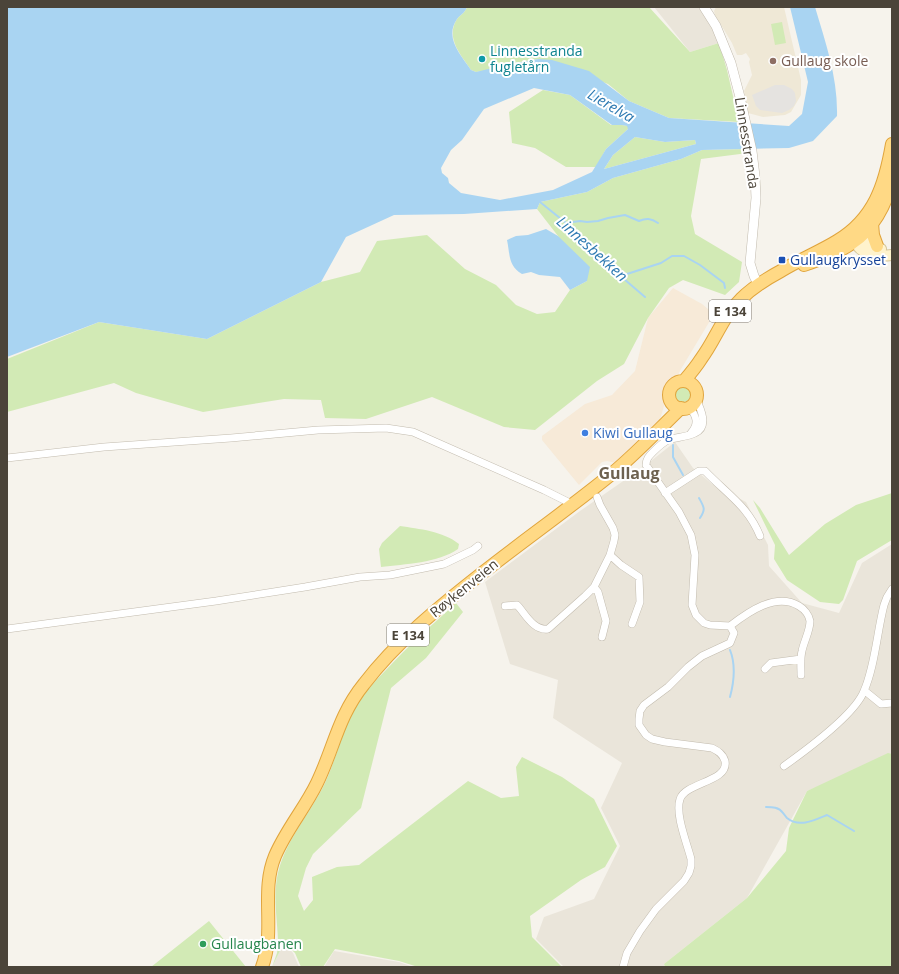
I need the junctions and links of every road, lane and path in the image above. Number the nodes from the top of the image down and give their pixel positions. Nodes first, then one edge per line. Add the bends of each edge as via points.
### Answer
1 (704, 7) edge
2 (892, 144) edge
3 (892, 175) edge
4 (872, 223) junction
5 (855, 237) junction
6 (877, 246) junction
7 (892, 254) edge
8 (758, 284) junction
9 (690, 384) junction
10 (684, 404) junction
11 (690, 435) junction
12 (7, 458) edge
13 (665, 493) junction
14 (598, 497) dead end
15 (572, 504) junction
16 (760, 536) dead end
17 (478, 546) dead end
18 (610, 555) junction
19 (594, 587) junction
20 (892, 589) edge
21 (505, 606) dead end
22 (632, 624) dead end
23 (730, 626) junction
24 (7, 629) edge
25 (602, 637) dead end
26 (801, 659) junction
27 (765, 669) dead end
28 (801, 675) dead end
29 (865, 691) junction
30 (892, 703) edge
31 (784, 766) dead end
32 (262, 967) edge
33 (623, 967) edge

1 - 8 street, Linnesstranda via 716,26 731,62 752,151 756,198 750,262
2 - 5 highway, E 134 via 888,168 880,190
3 - 4 highway, E 134 via 886,200
4 - 5 highway, E 134
4 - 6 highway
5 - 6 main road
5 - 7 main road via 859,249 864,252
5 - 8 highway, E 134 via 827,257 773,275
6 - 7 main road
8 - 9 highway, E 134 via 741,298 727,315
9 - 10 highway, E 134 via 697,393
9 - 10 highway, E 134 via 677,382 671,388 669,395
10 - 11 street via 696,416 697,424
10 - 11 street via 702,411 701,427
10 - 15 highway, Røykenveien / E 134 via 627,461
11 - 13 street via 664,443 647,459 647,468
12 - 15 street via 104,447 386,428 413,432
13 - 16 street via 699,471 705,471 744,508
13 - 23 street via 685,523 693,541 694,611 704,623
14 - 18 street via 615,535
15 - 32 highway, Røykenveien / E 134 via 424,620 388,656 356,695 340,722 318,782 274,858 267,889 268,947
17 - 24 street via 444,564 390,575 360,577 216,601
18 - 19 street
18 - 22 street via 639,577 640,602
19 - 21 street via 548,629 536,626 517,605
19 - 25 street via 598,592 606,621
20 - 29 street via 883,608
23 - 26 street via 765,605 784,602 798,605 803,608 810,620
23 - 33 street via 734,633 730,643 702,656 640,711 639,725 652,739 712,748 724,756 725,763 722,772 683,794 679,812 692,866 684,881 656,909 640,931 627,953
26 - 27 street via 771,663
26 - 28 street
29 - 30 street via 881,704
29 - 31 street via 832,729

